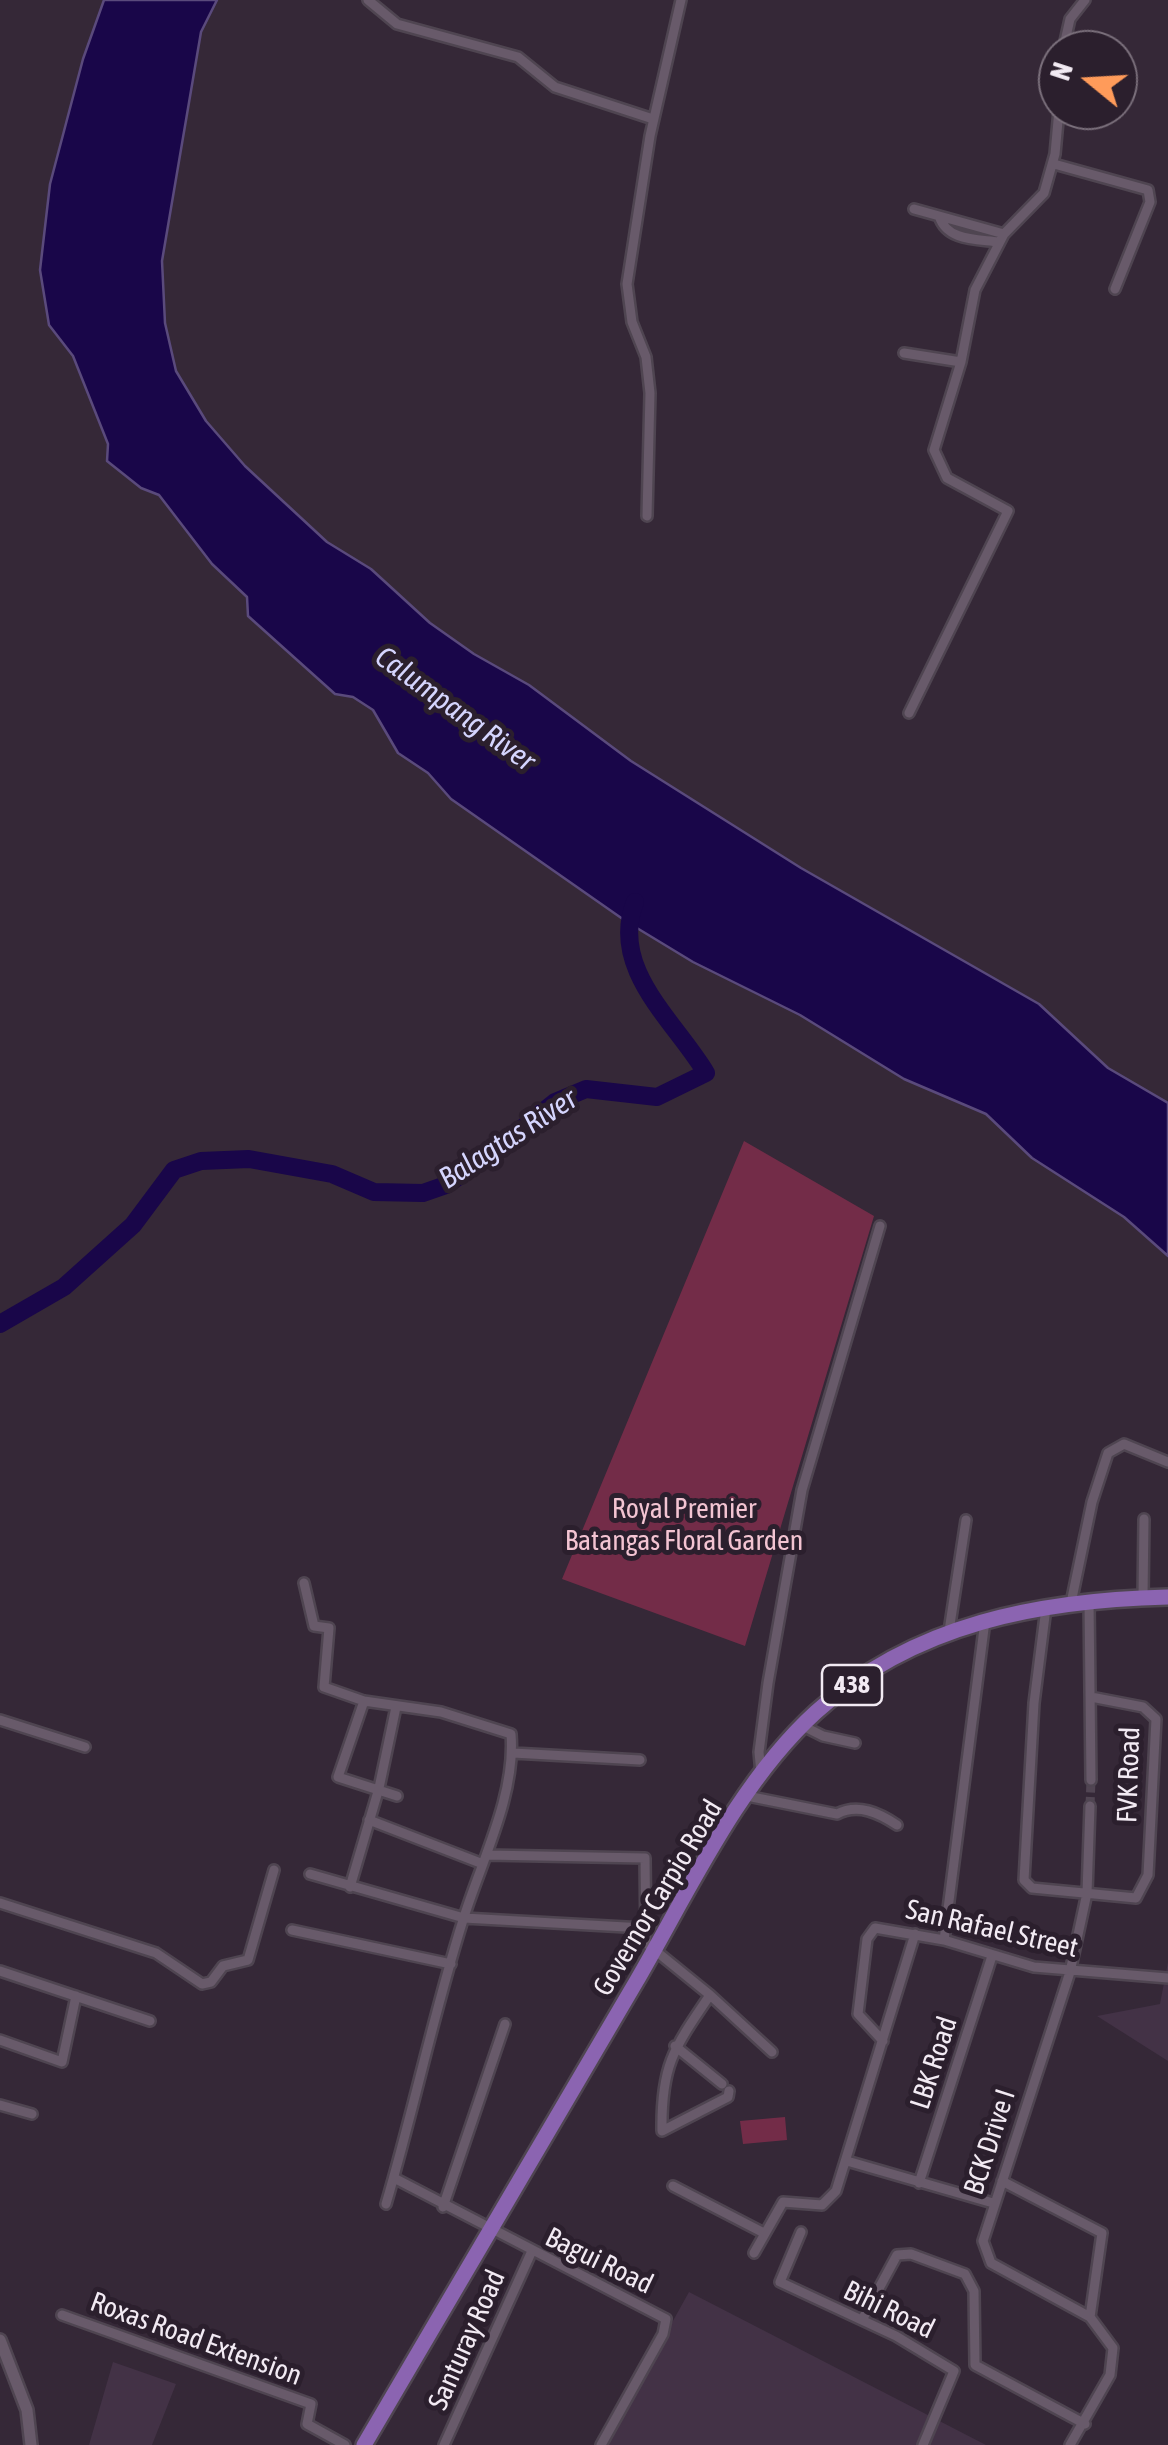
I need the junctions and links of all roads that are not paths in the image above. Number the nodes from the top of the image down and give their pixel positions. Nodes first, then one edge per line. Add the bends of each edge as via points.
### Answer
1 (368, 0) edge
2 (682, 0) edge
3 (1085, 0) edge
4 (1068, 30) edge
5 (653, 118) junction
6 (1057, 130) edge
7 (1054, 164) junction
8 (914, 209) dead end
9 (1001, 238) junction
10 (1115, 289) dead end
11 (904, 353) dead end
12 (961, 362) junction
13 (647, 516) dead end
14 (909, 713) dead end
15 (880, 1226) dead end
16 (1168, 1462) edge
17 (1144, 1519) dead end
18 (966, 1520) dead end
19 (304, 1583) dead end
20 (1168, 1596) edge
21 (1143, 1597) junction
22 (1089, 1601) junction
23 (1070, 1603) junction
24 (1046, 1606) junction
25 (985, 1619) junction
26 (948, 1631) junction
27 (1092, 1697) junction
28 (364, 1701) junction
29 (396, 1707) junction
30 (0, 1720) edge
31 (804, 1726) junction
32 (855, 1744) dead end
33 (86, 1747) dead end
34 (513, 1753) junction
35 (640, 1760) dead end
36 (762, 1776) junction
37 (1091, 1780) tunnel mouth
38 (379, 1788) junction
39 (396, 1796) dead end
40 (747, 1796) junction
41 (1090, 1806) tunnel mouth
42 (369, 1820) junction
43 (897, 1826) dead end
44 (485, 1859) junction
45 (274, 1870) dead end
46 (310, 1874) dead end
47 (350, 1887) junction
48 (1087, 1893) junction
49 (0, 1903) edge
50 (464, 1918) junction
51 (644, 1928) junction
52 (292, 1930) dead end
53 (915, 1934) junction
54 (944, 1940) junction
55 (654, 1951) junction
56 (992, 1956) junction
57 (451, 1964) junction
58 (0, 1970) edge
59 (1070, 1972) junction
60 (1168, 1978) edge
61 (710, 1995) junction
62 (76, 1996) junction
63 (150, 2021) dead end
64 (506, 2024) dead end
65 (0, 2040) edge
66 (883, 2041) junction
67 (676, 2046) junction
68 (772, 2052) dead end
69 (0, 2105) edge
70 (32, 2114) dead end
71 (846, 2162) junction
72 (394, 2178) junction
73 (1002, 2181) junction
74 (918, 2183) junction
75 (672, 2186) dead end
76 (993, 2203) junction
77 (386, 2204) dead end
78 (443, 2208) junction
79 (491, 2232) junction
80 (762, 2232) junction
81 (801, 2232) dead end
82 (531, 2253) junction
83 (754, 2253) dead end
84 (62, 2315) dead end
85 (1090, 2317) junction
86 (862, 2320) junction
87 (0, 2340) edge
88 (975, 2366) junction
89 (954, 2371) junction
90 (1085, 2424) junction
91 (31, 2445) edge
92 (345, 2445) edge
93 (364, 2445) edge
94 (444, 2445) edge
95 (601, 2445) edge
96 (923, 2445) edge
97 (1070, 2445) edge

1 - 5 street via 397,24 508,54 556,88
2 - 5 street
3 - 4 street
5 - 13 street via 627,284 650,393
6 - 7 street
7 - 9 street via 1040,201
7 - 10 street via 1148,190 1150,202
8 - 9 street via 939,216 955,235
9 - 12 street via 975,290
11 - 12 street
12 - 14 street via 937,434 935,462 946,478 1008,511
15 - 36 street via 802,1490 758,1752
16 - 23 street via 1124,1444 1108,1453
17 - 21 street
18 - 26 street
19 - 28 street via 314,1626 328,1628 324,1687
20 - 21 main road, Governor Carpio Road / 438
21 - 22 main road, Governor Carpio Road / 438
22 - 23 main road, Governor Carpio Road / 438
22 - 27 street
23 - 24 main road, Governor Carpio Road / 438
24 - 25 main road, Governor Carpio Road / 438
24 - 48 street via 1023,1874 1032,1888
25 - 26 main road, Governor Carpio Road / 438
25 - 54 street
26 - 31 main road, Governor Carpio Road / 438 via 861,1678
27 - 37 street
27 - 48 street, FVK Road via 1143,1708 1156,1719 1148,1876 1136,1898
28 - 29 street
28 - 38 street via 338,1777
29 - 34 street via 442,1712 511,1734
29 - 38 street
30 - 33 street
31 - 32 street
31 - 36 main road, Governor Carpio Road / 438
34 - 35 street
34 - 44 street
36 - 40 main road, Governor Carpio Road / 438
38 - 39 street
38 - 42 street
40 - 43 street via 837,1814 878,1812
40 - 55 main road, Governor Carpio Road / 438
41 - 48 street, BCK Drive I
42 - 44 street
42 - 47 street
44 - 50 street
44 - 51 street via 645,1858
45 - 49 street via 245,1963 227,1964 202,1984 156,1953
46 - 47 street
47 - 50 street
48 - 59 street, BCK Drive I
50 - 51 street
50 - 57 street
51 - 55 street
52 - 57 street
53 - 54 street, San Rafael Street
53 - 66 street
53 - 66 street, San Rafael Street via 870,1931 858,2014
54 - 56 street, San Rafael Street
55 - 61 street
55 - 79 main road, Governor Carpio Road / 438
56 - 59 street, San Rafael Street
56 - 74 street, LBK Road
57 - 72 street
58 - 62 street
59 - 60 street, San Rafael Street
59 - 73 street, BCK Drive I
61 - 67 street
61 - 68 street
62 - 63 street
62 - 65 street via 62,2062
64 - 78 street
66 - 71 street
67 - 67 street via 661,2085 662,2130 728,2097 726,2087
69 - 70 street
71 - 74 street
71 - 80 street via 830,2200 783,2202
72 - 77 street
72 - 78 street, Bagui Road
73 - 76 street, BCK Drive I
73 - 85 street via 1102,2233
74 - 76 street
75 - 80 street
76 - 85 street, BCK Drive I via 983,2241 986,2258
78 - 79 street, Bagui Road
79 - 82 street, Bagui Road
79 - 93 main road, Governor Carpio Road / 438
80 - 83 street
81 - 86 street, Bihi Road via 780,2282
82 - 94 street, Santuray Road
82 - 95 street, Bagui Road via 668,2322
84 - 92 street, Roxas Road Extension via 311,2404 307,2424
85 - 90 street via 1114,2356
86 - 88 street via 897,2254 966,2274 973,2283
86 - 89 street, Bihi Road
87 - 91 street via 27,2410
88 - 89 street
88 - 90 street
89 - 96 street, Bihi Road
90 - 97 street

